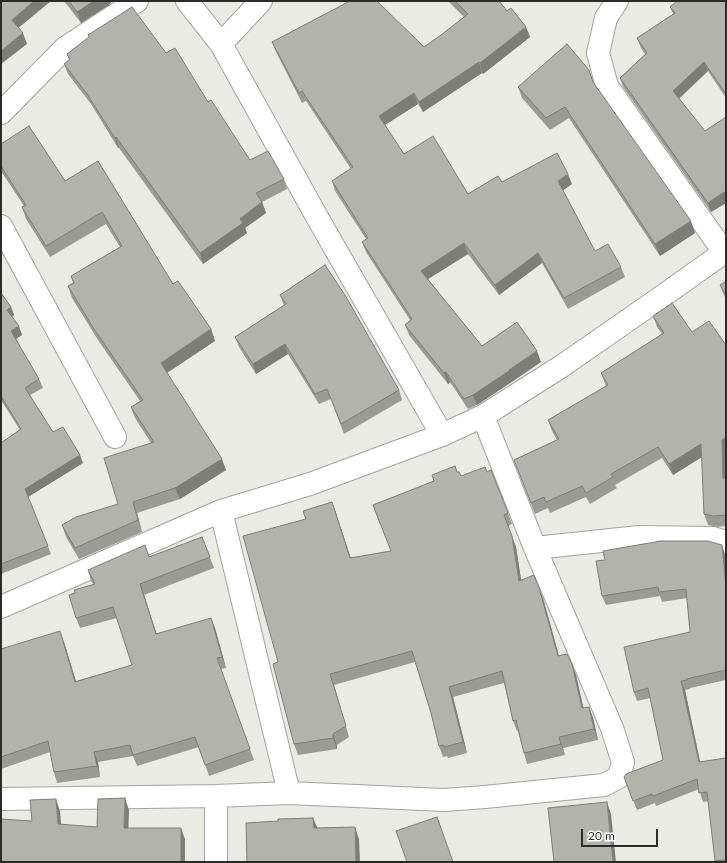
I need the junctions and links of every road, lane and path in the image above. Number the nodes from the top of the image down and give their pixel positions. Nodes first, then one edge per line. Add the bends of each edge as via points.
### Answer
1 (137, 1) edge
2 (187, 1) edge
3 (261, 1) edge
4 (617, 1) edge
5 (221, 44) junction
6 (1, 113) edge
7 (1, 226) edge
8 (725, 252) edge
9 (483, 416) junction
10 (442, 435) junction
11 (116, 437) dead end
12 (221, 511) junction
13 (726, 542) edge
14 (535, 548) junction
15 (1, 607) edge
16 (289, 794) junction
17 (216, 796) junction
18 (1, 799) edge
19 (216, 862) edge

1 - 6 street via 65,48
2 - 5 street
3 - 5 street
4 - 8 street via 606,18 598,52 607,86
5 - 10 street
7 - 11 street
8 - 9 street via 562,366
9 - 10 street
9 - 14 street
10 - 12 street via 310,484
12 - 15 street
12 - 16 street
13 - 14 street via 713,538 639,537
14 - 16 street via 612,728 623,762 619,777 604,785 444,800
16 - 17 street
17 - 18 street
17 - 19 street

